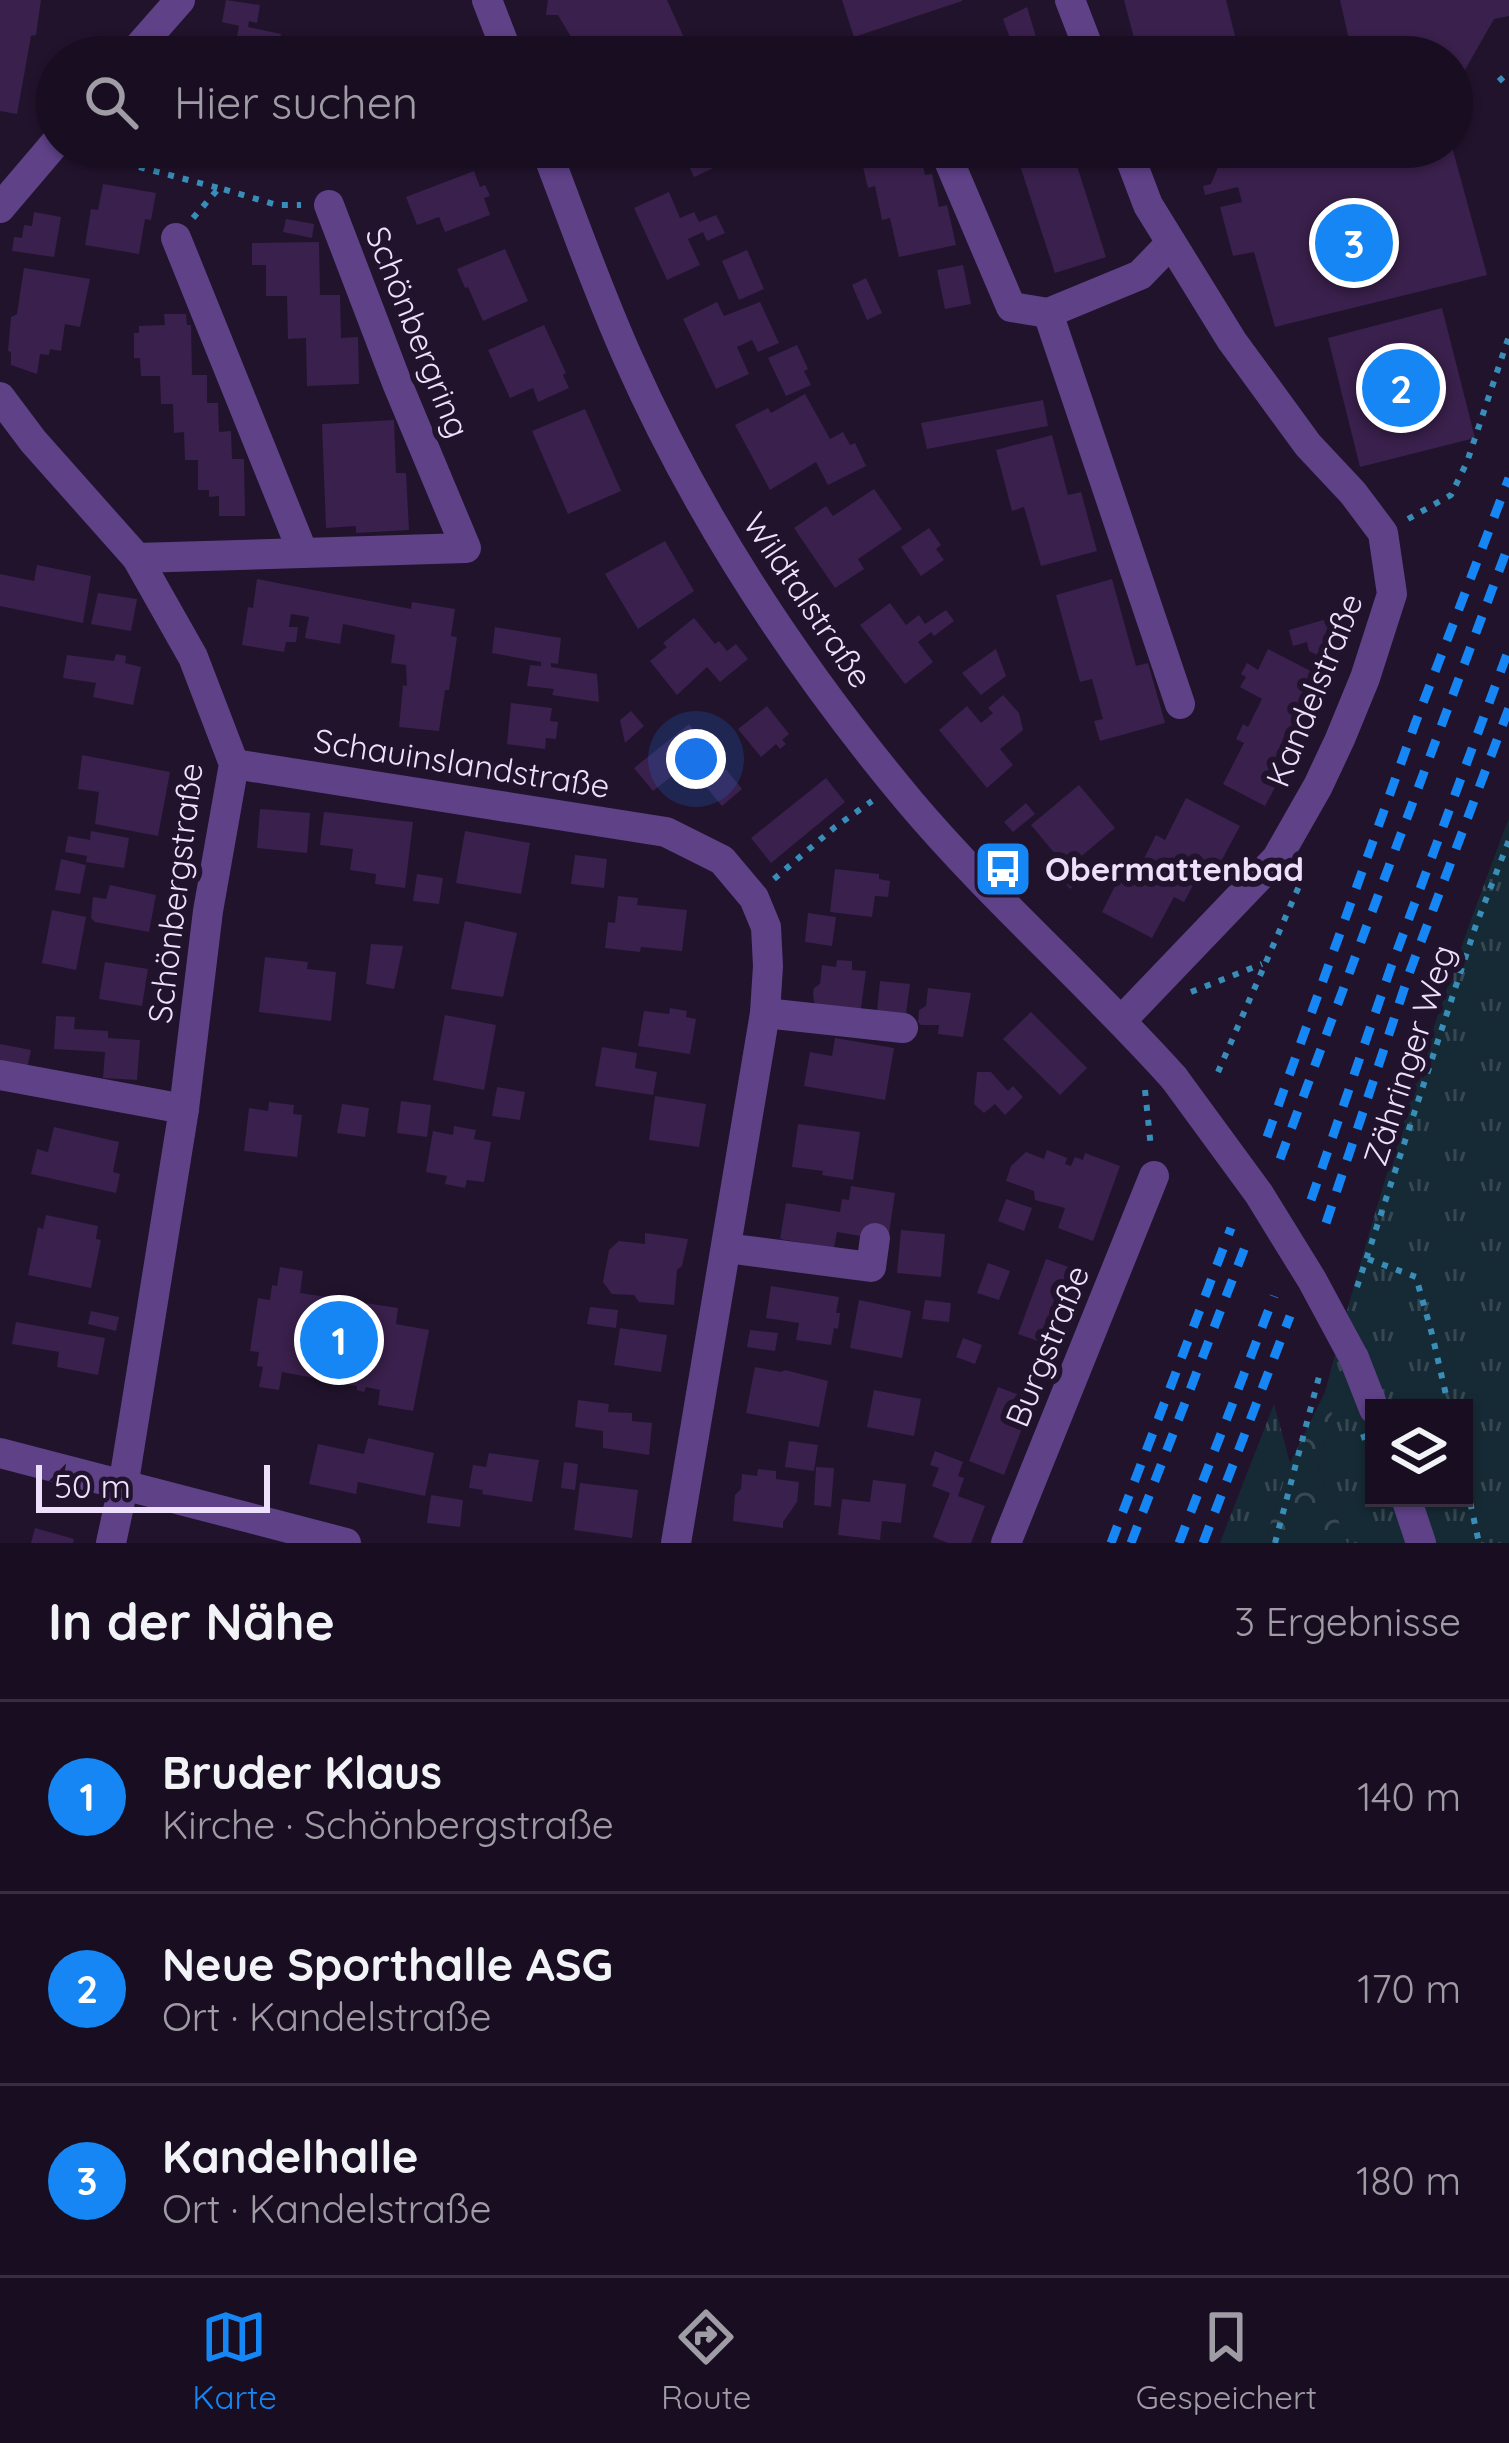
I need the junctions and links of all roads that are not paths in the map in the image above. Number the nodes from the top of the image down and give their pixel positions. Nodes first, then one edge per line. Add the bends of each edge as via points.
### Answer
1 (180, 0) edge
2 (487, 0) edge
3 (1070, 0) edge
4 (148, 36) edge
5 (501, 36) edge
6 (1084, 36) edge
7 (43, 168) edge
8 (553, 168) edge
9 (952, 168) edge
10 (1134, 168) edge
11 (329, 205) road end
12 (0, 208) edge
13 (176, 238) road end
14 (1171, 243) junction
15 (1048, 314) junction
16 (0, 397) edge
17 (303, 554) junction
18 (137, 558) junction
19 (1180, 704) dead end
20 (234, 764) junction
21 (765, 1013) junction
22 (1121, 1021) junction
23 (904, 1028) dead end
24 (0, 1075) edge
25 (184, 1109) junction
26 (1154, 1176) road end
27 (875, 1238) dead end
28 (726, 1247) junction
29 (1370, 1399) edge
30 (0, 1453) edge
31 (123, 1487) junction
32 (1409, 1507) edge
33 (111, 1543) edge
34 (346, 1543) edge
35 (676, 1543) edge
36 (1006, 1543) edge
37 (1420, 1543) edge

1 - 4 street
2 - 5 street
3 - 6 street
7 - 12 street
8 - 22 street, Wildtalstraße via 628,359 771,614 912,805
9 - 15 street via 1012,307
10 - 14 street, Kandelstraße
11 - 17 street, Schönbergring via 466,548
13 - 17 street
14 - 15 street via 1139,275
14 - 22 street, Kandelstraße via 1308,445 1383,533 1392,594 1318,786 1277,858
15 - 19 street
16 - 18 street, Schönbergstraße
17 - 18 street, Schönbergring
18 - 20 street, Schönbergstraße via 193,657
20 - 21 street, Schauinslandstraße via 666,832 722,860 754,898 766,927
20 - 25 street, Schönbergstraße
21 - 23 street
21 - 28 street
22 - 29 street, Wildtalstraße, bridge via 1259,1194
24 - 25 street
25 - 31 street, Schönbergstraße
26 - 36 street, Burgstraße
27 - 28 street via 871,1267
28 - 35 street
30 - 31 street
31 - 33 street, Schönbergstraße
31 - 34 street
32 - 37 street

